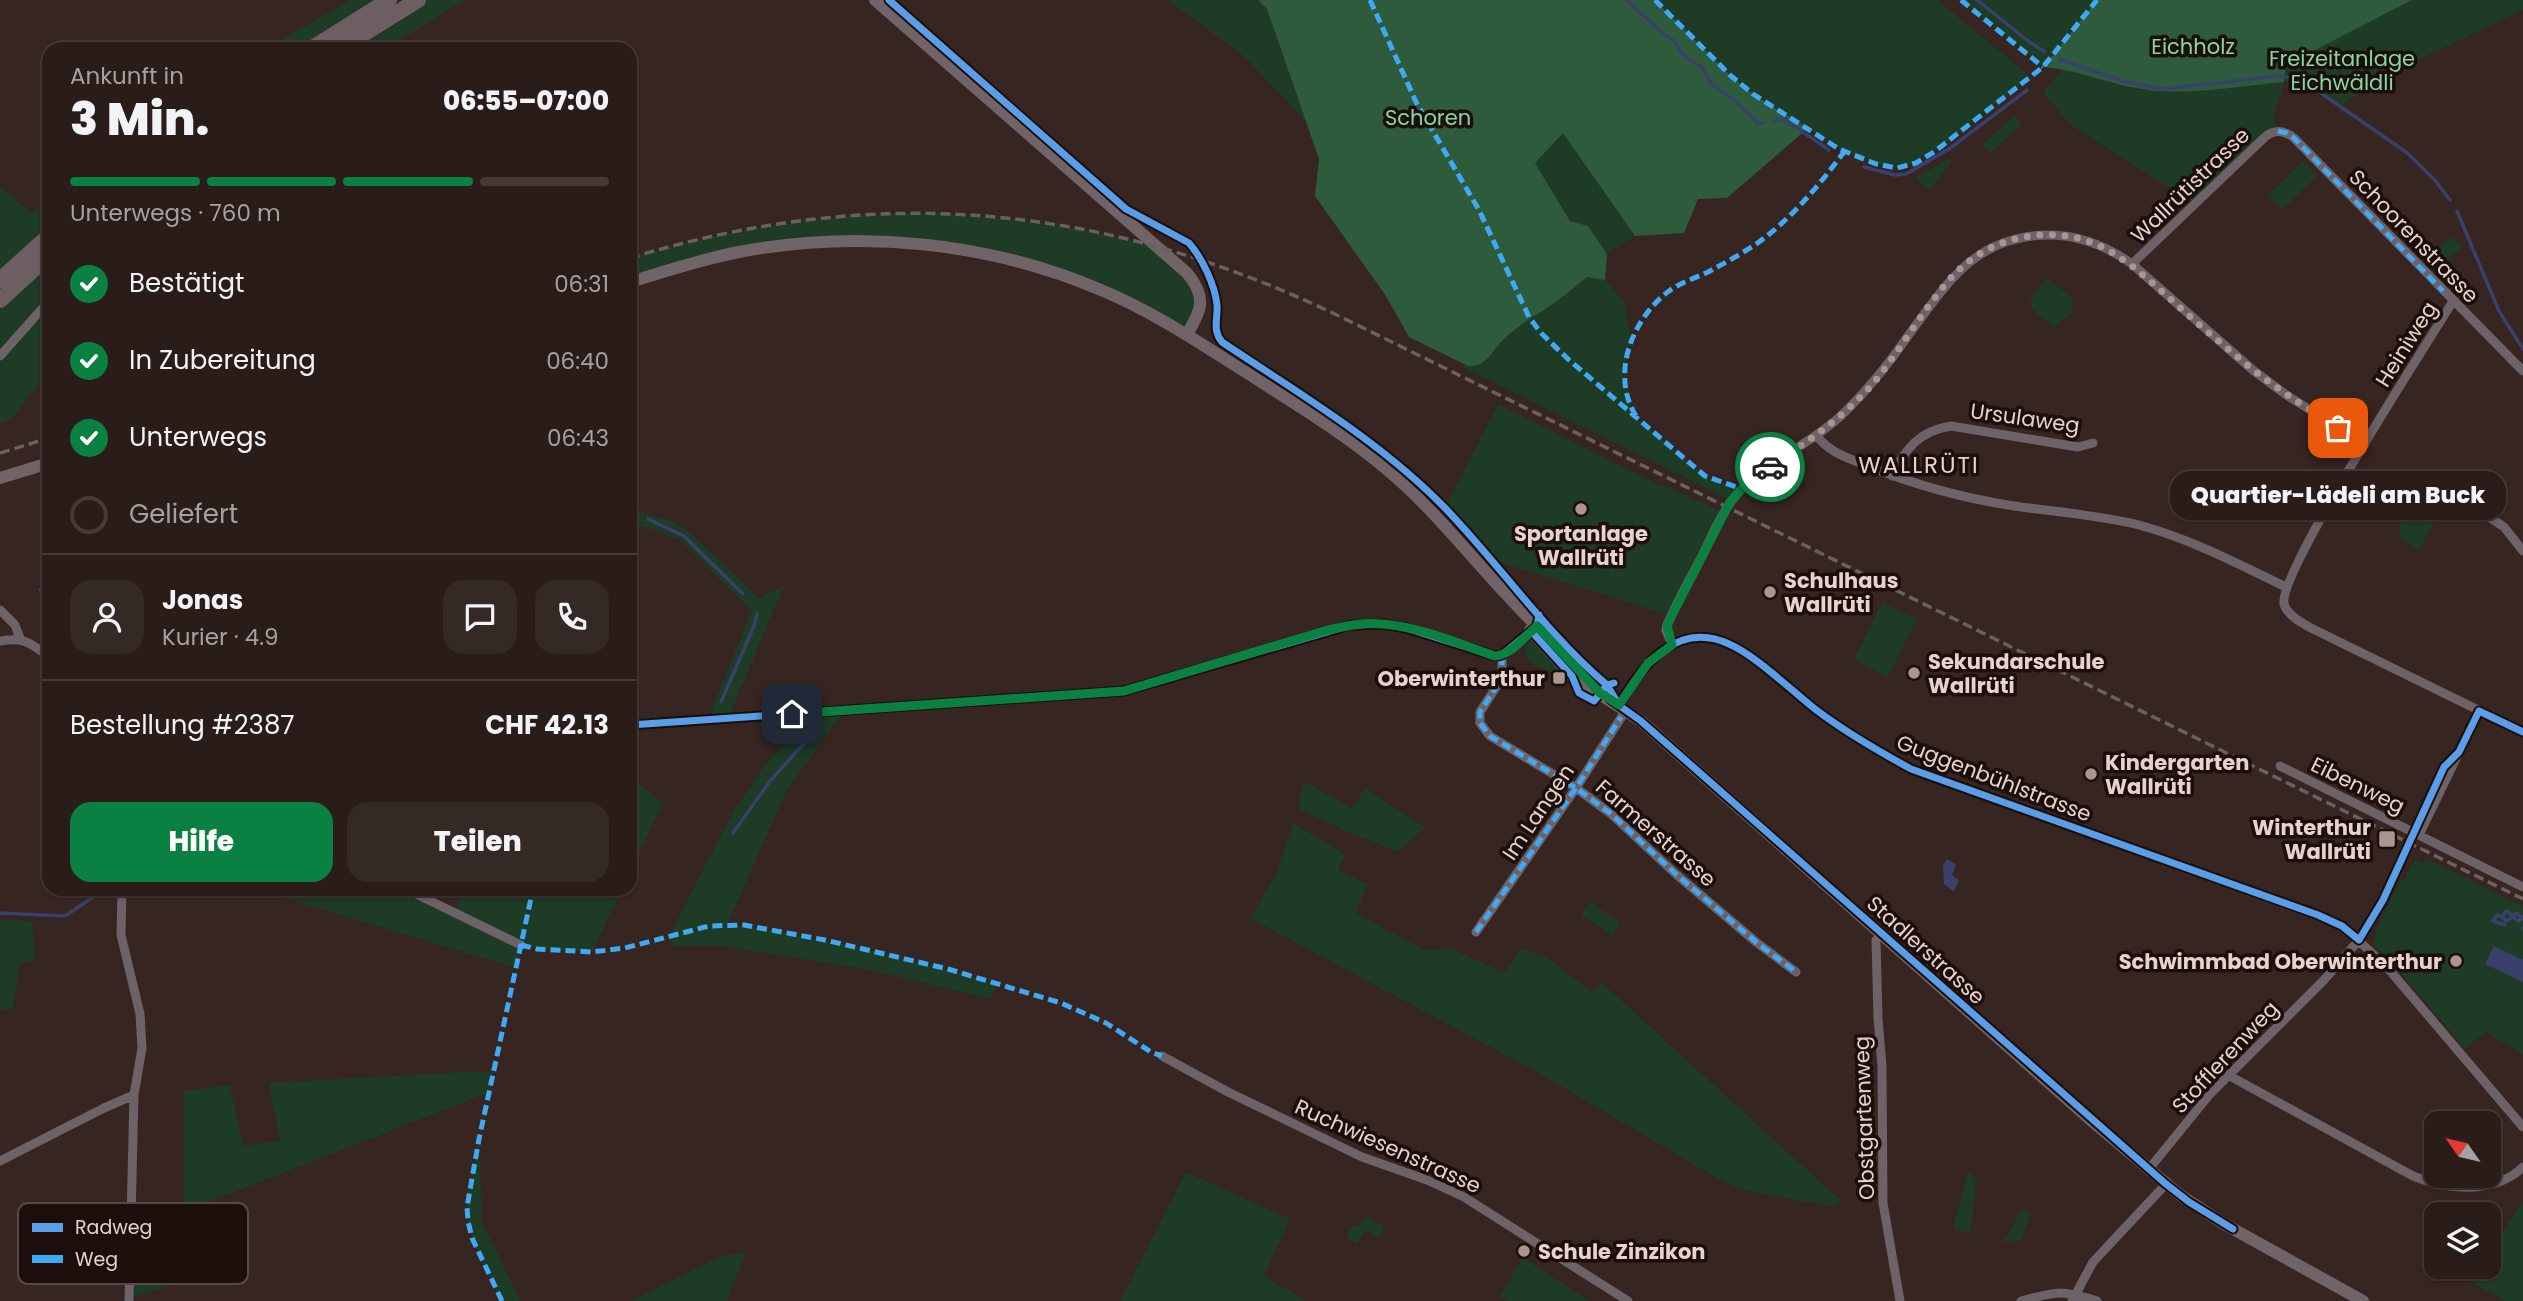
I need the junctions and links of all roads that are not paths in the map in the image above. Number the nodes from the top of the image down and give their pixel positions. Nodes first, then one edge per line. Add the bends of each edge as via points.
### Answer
1 (390, 0) edge
2 (418, 0) edge
3 (875, 0) edge
4 (322, 42) edge
5 (350, 42) edge
6 (2278, 131) joint
7 (42, 242) edge
8 (42, 261) edge
9 (2132, 264) junction
10 (0, 280) edge
11 (637, 280) edge
12 (0, 300) edge
13 (2453, 301) junction
14 (42, 309) edge
15 (1187, 334) junction
16 (0, 356) edge
17 (2523, 371) edge
18 (1817, 436) junction
19 (2093, 443) dead end
20 (2365, 444) junction
21 (42, 465) edge
22 (1892, 476) junction
23 (0, 478) edge
24 (2464, 500) dead end
25 (2523, 551) edge
26 (2286, 587) junction
27 (0, 610) edge
28 (1534, 629) junction
29 (20, 638) junction
30 (0, 641) edge
31 (1672, 645) junction
32 (42, 651) edge
33 (1502, 655) junction
34 (1622, 707) junction
35 (2479, 711) junction
36 (637, 725) edge
37 (2523, 732) edge
38 (2280, 765) dead end
39 (1576, 788) junction
40 (2420, 835) junction
41 (2523, 887) edge
42 (122, 896) edge
43 (420, 896) edge
44 (1476, 932) dead end
45 (1882, 935) junction
46 (2359, 940) junction
47 (521, 945) dead end
48 (1796, 972) dead end
49 (1162, 1056) dead end
50 (2228, 1075) junction
51 (134, 1095) junction
52 (2523, 1127) edge
53 (0, 1161) edge
54 (2523, 1167) edge
55 (2149, 1169) junction
56 (2166, 1184) junction
57 (131, 1203) edge
58 (2342, 1295) edge
59 (2073, 1297) edge
60 (1629, 1301) edge
61 (1900, 1301) edge
62 (2021, 1301) edge
63 (2097, 1301) edge
64 (2363, 1301) edge

1 - 4 highway
2 - 5 highway
3 - 15 main road via 1187,273 1201,300 1197,319
6 - 9 street, Wallrütistrasse via 2267,135
6 - 13 street, Schoorenstrasse via 2294,138
7 - 10 highway
8 - 12 highway
9 - 18 street, Wallrütistrasse via 2101,246 2064,236 2022,238 1985,251 1957,272 1874,381
9 - 20 street via 2246,365
11 - 15 main road, Stadlerstrasse via 768,247 832,241 904,243 983,254 1074,278
13 - 17 street, Schoorenstrasse
13 - 20 street, Heiniweg
14 - 16 street
15 - 28 main road, Stadlerstrasse via 1384,467 1422,501
18 - 22 street via 1827,448
18 - 31 street, Wallrütistrasse via 1751,481 1730,502 1667,625
19 - 22 street, Ursulaweg via 2078,447 1951,426 1938,428 1914,441
20 - 26 street, Heiniweg
21 - 23 main road
22 - 26 street via 1970,498 2157,530
24 - 25 street via 2504,527
26 - 35 street via 2285,607 2305,625
27 - 29 street
28 - 33 street
28 - 34 main road, Stadlerstrasse via 1600,693
29 - 30 street
29 - 32 street
31 - 34 street, Guggenbühlstrasse via 1648,663
31 - 46 street, Guggenbühlstrasse via 1693,638 1729,643 1818,712 1912,769 2318,915
33 - 36 street via 1406,628 1350,625 1124,691
33 - 39 street, Farmerstrasse via 1502,678 1480,712 1480,723 1490,736
34 - 39 street, Im Langen
34 - 45 main road, Stadlerstrasse
35 - 37 street
35 - 40 street
38 - 40 street, Eibenweg
39 - 44 street, Im Langen
39 - 48 street, Farmerstrasse
40 - 41 street, Eibenweg
42 - 51 street via 121,935 141,1025
43 - 47 street
45 - 55 main road, Stadlerstrasse
45 - 61 street, Obstgartenweg via 1877,940 1876,976 1883,1203
46 - 50 street, Stofflerenweg
46 - 52 street, Guggenbühlstrasse
49 - 60 street, Ruchwiesenstrasse via 1362,1157 1464,1197
50 - 54 street via 2429,1182 2480,1186 2503,1181
50 - 55 street, Stofflerenweg
51 - 53 street
51 - 57 street
55 - 56 main road, Stadlerstrasse
56 - 58 main road, Stadlerstrasse
56 - 59 street via 2107,1244
58 - 64 main road, Stadlerstrasse
59 - 62 street via 2054,1291
59 - 63 street

